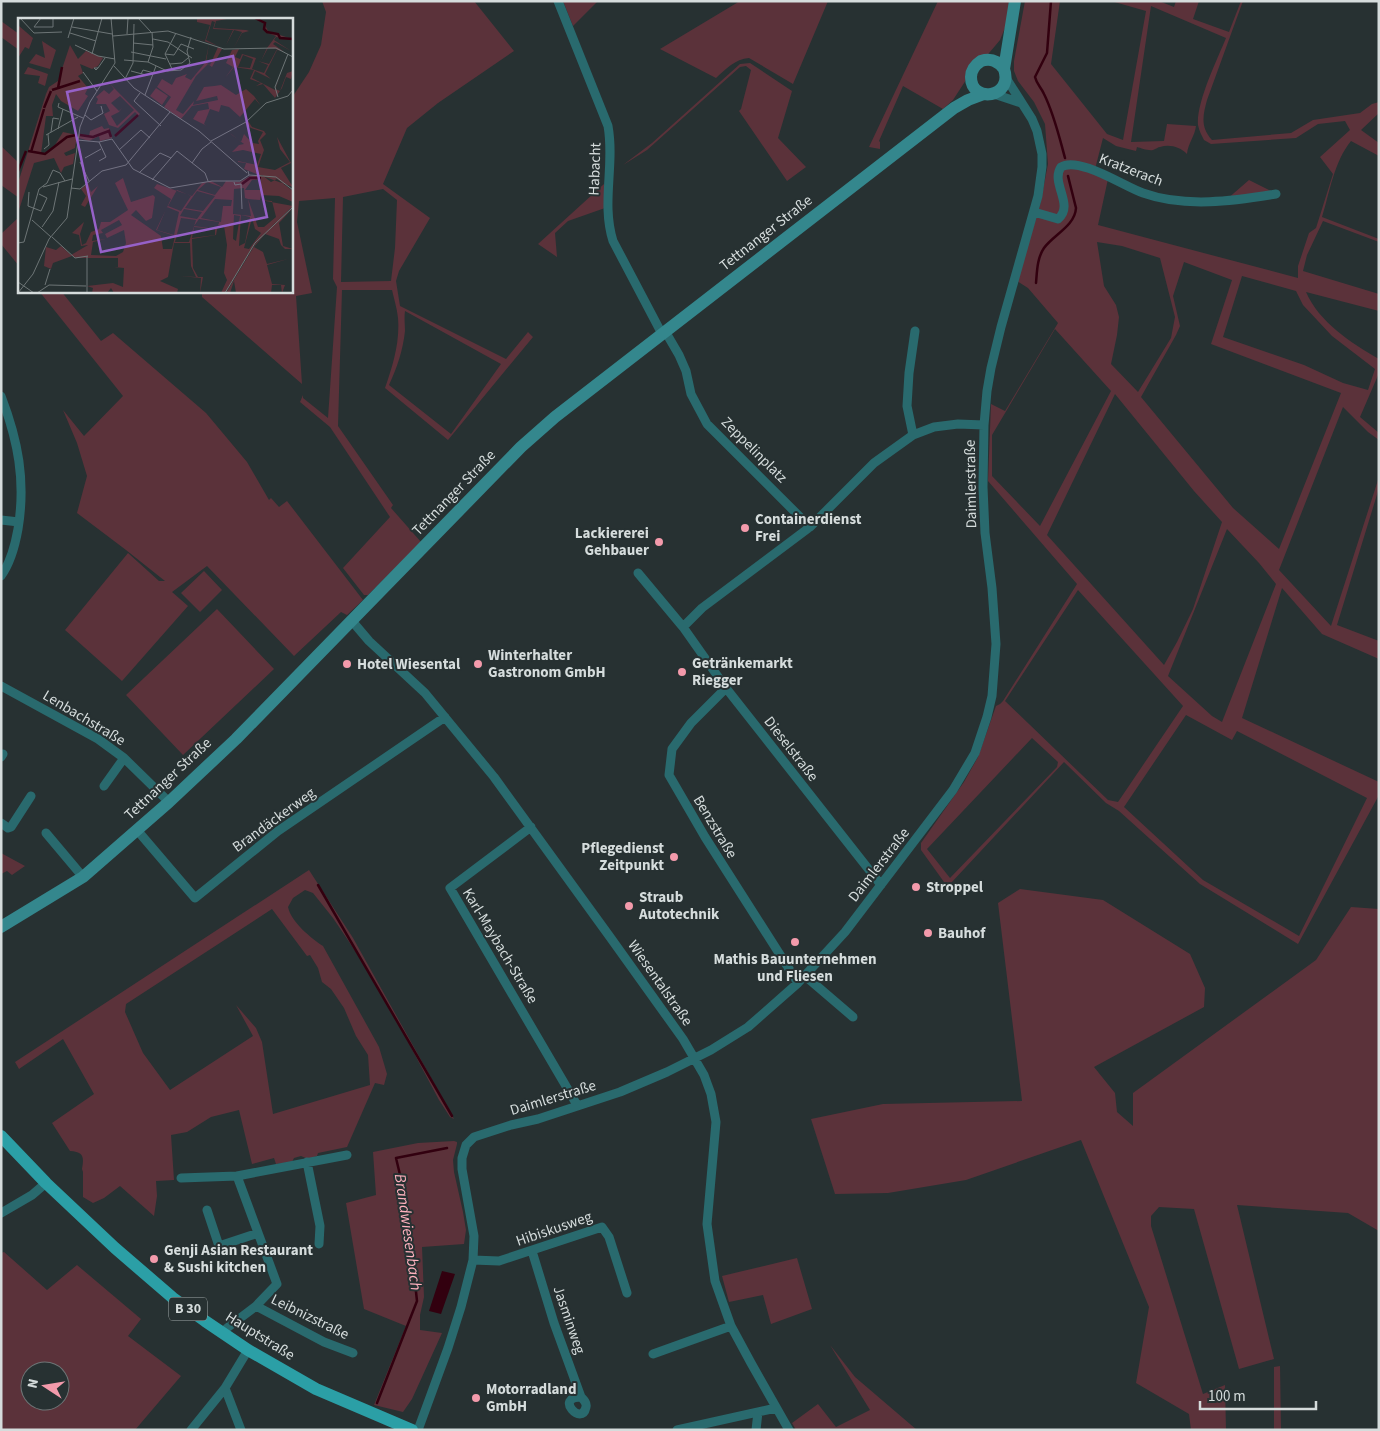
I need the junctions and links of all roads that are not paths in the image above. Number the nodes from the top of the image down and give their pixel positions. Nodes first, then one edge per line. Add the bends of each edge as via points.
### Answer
1 (558, 1) edge
2 (1015, 1) edge
3 (1009, 33) junction
4 (989, 60) junction
5 (1005, 74) junction
6 (971, 82) junction
7 (989, 94) junction
8 (1021, 103) junction
9 (954, 108) junction
10 (1276, 194) dead end
11 (1034, 212) junction
12 (915, 331) dead end
13 (664, 333) junction
14 (1, 396) edge
15 (984, 425) junction
16 (913, 435) junction
17 (1, 520) edge
18 (19, 522) junction
19 (810, 528) junction
20 (638, 573) dead end
21 (1, 576) edge
22 (352, 621) junction
23 (683, 627) junction
24 (1, 686) edge
25 (726, 688) junction
26 (446, 717) junction
27 (124, 758) junction
28 (104, 786) dead end
29 (31, 796) dead end
30 (169, 802) junction
31 (1, 823) edge
32 (531, 827) junction
33 (137, 830) junction
34 (46, 833) dead end
35 (83, 877) junction
36 (881, 885) junction
37 (1, 927) edge
38 (801, 979) junction
39 (853, 1017) dead end
40 (694, 1059) junction
41 (577, 1105) junction
42 (1, 1136) edge
43 (346, 1155) dead end
44 (307, 1162) junction
45 (237, 1176) junction
46 (181, 1178) dead end
47 (46, 1183) junction
48 (207, 1210) dead end
49 (1, 1212) edge
50 (258, 1233) junction
51 (319, 1244) dead end
52 (532, 1251) junction
53 (473, 1260) junction
54 (627, 1293) dead end
55 (256, 1306) junction
56 (731, 1326) junction
57 (223, 1333) junction
58 (248, 1350) junction
59 (353, 1353) dead end
60 (653, 1354) dead end
61 (225, 1388) junction
62 (581, 1397) dead end
63 (776, 1408) junction
64 (758, 1412) junction
65 (190, 1430) edge
66 (241, 1430) edge
67 (412, 1430) edge
68 (418, 1430) edge
69 (676, 1430) edge
70 (756, 1430) edge
71 (789, 1430) edge

1 - 13 street, Habacht via 608,126 611,155 607,207 613,241
2 - 3 main road
3 - 4 main road
3 - 5 main road
4 - 5 main road via 997,62
4 - 6 main road via 974,66
5 - 7 main road via 1002,87
5 - 8 street, Daimlerstraße
6 - 7 main road via 975,89
6 - 9 main road, Tettnanger Straße
7 - 8 street
7 - 9 main road, Tettnanger Straße
8 - 11 street, Daimlerstraße via 1032,120 1042,154 1041,180
9 - 13 main road, Tettnanger Straße
10 - 11 street, Kratzerach via 1222,202 1166,198 1142,192 1093,170 1068,164 1059,170 1058,175 1064,208 1062,216 1058,219
11 - 15 street, Daimlerstraße via 996,345
12 - 16 street via 907,406
13 - 19 street, Zeppelinplatz via 679,355 691,394 707,424
13 - 22 main road, Tettnanger Straße via 520,447
14 - 18 street via 19,458 22,493
15 - 16 street via 934,427
15 - 36 street, Daimlerstraße via 985,533 996,644 992,696 982,734 965,772
16 - 19 street via 874,463
17 - 18 street
18 - 21 street via 15,546
19 - 23 street via 702,608
20 - 23 street, Dieselstraße
22 - 26 street, Wiesentalstraße via 368,642 425,693
22 - 30 main road, Tettnanger Straße
23 - 25 street, Dieselstraße
24 - 27 street, Lenbachstraße via 98,739
25 - 36 street, Dieselstraße
25 - 38 street, Benzstraße via 691,723 672,749 669,775 704,838
26 - 32 street, Wiesentalstraße
26 - 33 street, Brandäckerweg via 278,831 195,898
27 - 28 street
27 - 30 street, Lenbachstraße
29 - 31 street via 11,827
30 - 33 main road, Tettnanger Straße
32 - 40 street, Wiesentalstraße
32 - 41 street, Karl-Maybach-Straße via 450,888
33 - 35 main road, Tettnanger Straße
34 - 35 street
35 - 37 main road, Tettnanger Straße
36 - 38 street, Daimlerstraße via 845,932
38 - 39 street, Benzstraße
38 - 40 street, Daimlerstraße via 748,1027
40 - 41 street, Daimlerstraße via 620,1092
40 - 56 street, Wiesentalstraße via 711,1094 716,1122 707,1224 715,1281
41 - 53 street, Daimlerstraße via 474,1137 466,1145 462,1168 474,1236
42 - 47 main road, Hauptstraße / B 30
43 - 44 street
44 - 45 street
44 - 51 street via 320,1226
45 - 46 street
45 - 50 street
47 - 49 street via 32,1196
47 - 57 main road, Hauptstraße / B 30 via 173,1298
48 - 50 street via 219,1246
50 - 55 street via 277,1284
52 - 53 street, Hibiskusweg via 499,1261
52 - 54 street, Hibiskusweg via 602,1226 609,1236
52 - 62 street, Jasminweg
53 - 68 street, Daimlerstraße via 451,1340
55 - 57 street
55 - 59 street, Leibnizstraße via 324,1342
56 - 60 street
56 - 63 street, Wiesentalstraße
57 - 58 main road, Hauptstraße / B 30
58 - 61 street
58 - 67 main road, Hauptstraße / B 30 via 316,1389
61 - 65 street
61 - 66 street
63 - 64 street
63 - 71 street, Wiesentalstraße
64 - 69 street
64 - 70 street

